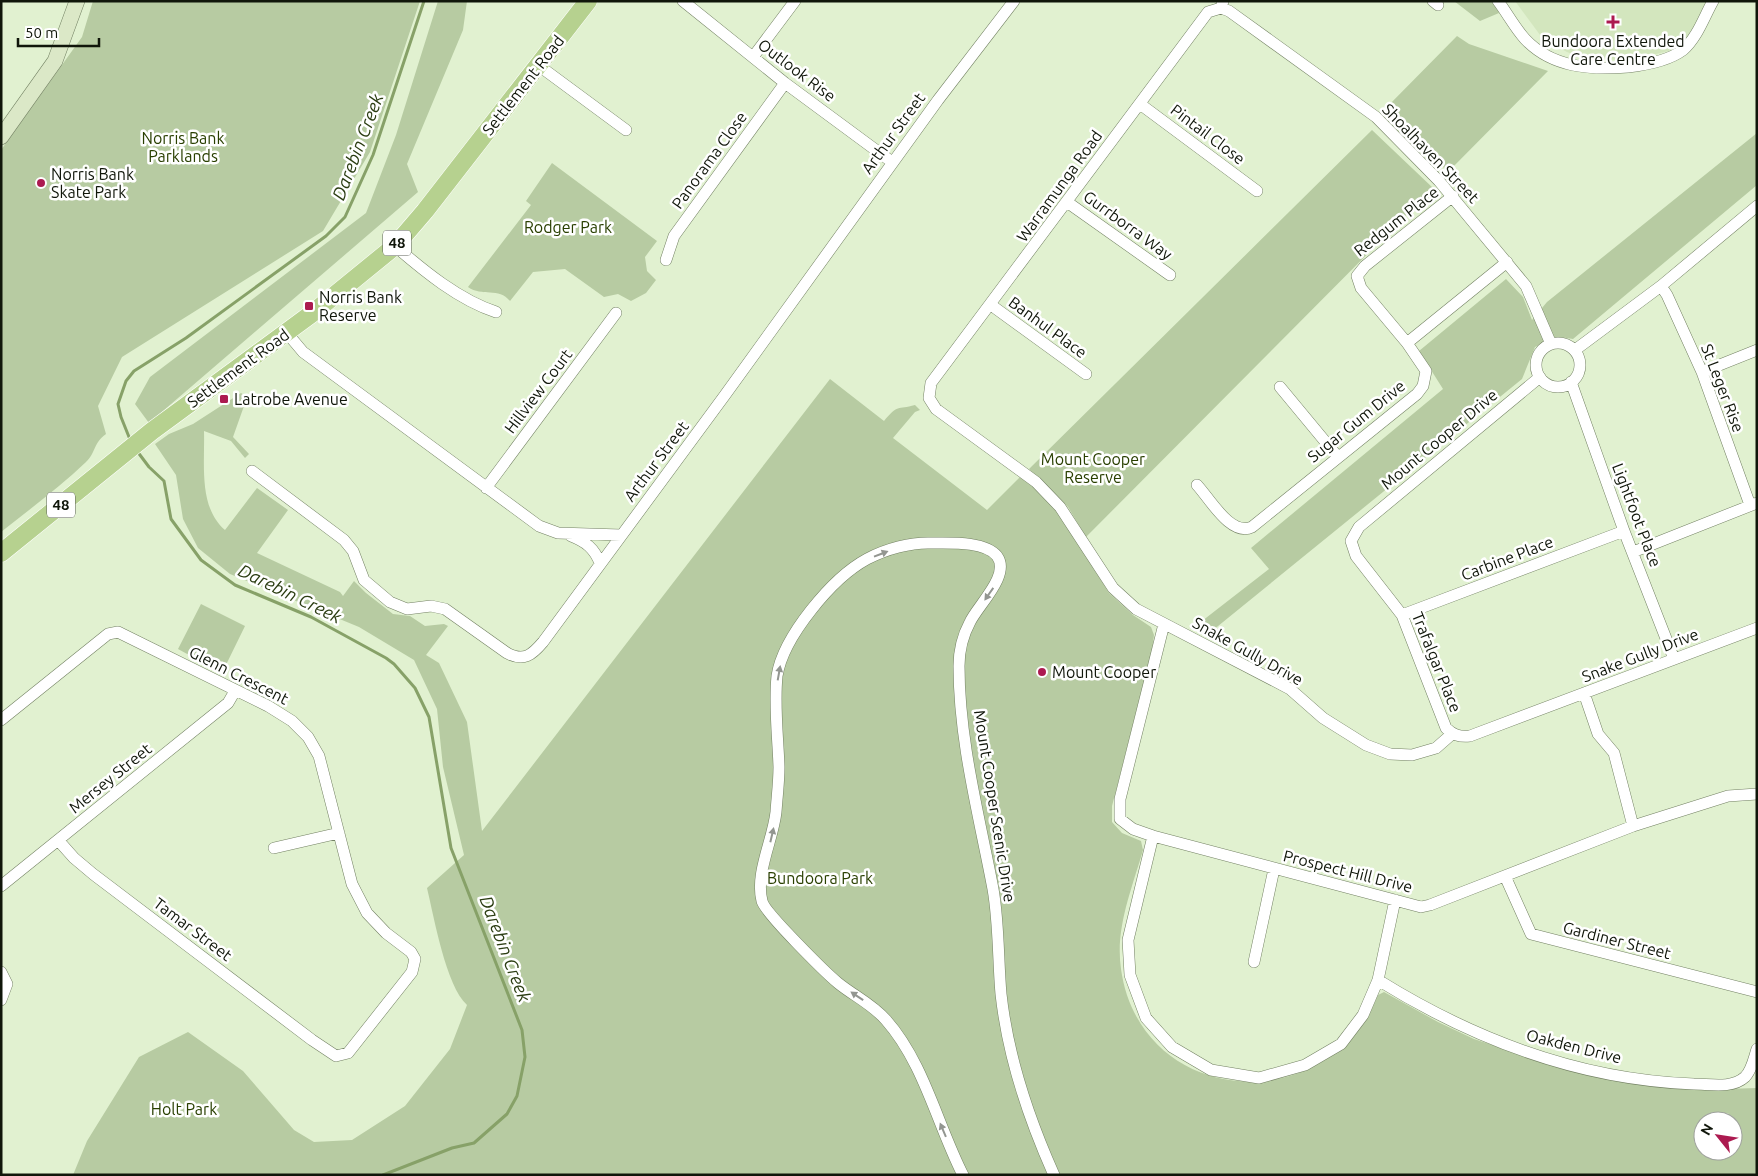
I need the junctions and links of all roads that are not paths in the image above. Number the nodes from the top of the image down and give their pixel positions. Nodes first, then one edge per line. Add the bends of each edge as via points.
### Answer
1 (77, 1) edge
2 (588, 1) edge
3 (683, 1) edge
4 (795, 1) edge
5 (1014, 1) edge
6 (1498, 1) edge
7 (1713, 1) edge
8 (1222, 4) edge
9 (753, 57) junction
10 (538, 65) junction
11 (785, 83) junction
12 (1140, 104) junction
13 (626, 130) dead end
14 (1, 137) edge
15 (892, 162) junction
16 (1257, 191) dead end
17 (1453, 196) junction
18 (1067, 202) junction
19 (1757, 206) edge
20 (394, 246) junction
21 (666, 260) dead end
22 (1507, 262) junction
23 (1170, 275) dead end
24 (1660, 286) junction
25 (991, 305) junction
26 (496, 312) dead end
27 (616, 313) dead end
28 (287, 333) junction
29 (1407, 343) junction
30 (1551, 344) junction
31 (1575, 350) junction
32 (1757, 350) edge
33 (1702, 372) junction
34 (1086, 374) dead end
35 (1540, 377) junction
36 (1571, 382) junction
37 (1280, 387) dead end
38 (929, 398) joint
39 (1338, 457) junction
40 (252, 471) dead end
41 (1198, 485) dead end
42 (486, 488) junction
43 (1753, 504) edge
44 (1359, 527) joint
45 (1624, 531) junction
46 (567, 534) junction
47 (621, 535) junction
48 (1633, 552) junction
49 (1, 553) edge
50 (600, 563) junction
51 (1402, 615) junction
52 (1164, 624) junction
53 (1757, 628) edge
54 (1674, 659) junction
55 (235, 691) junction
56 (1584, 693) junction
57 (1, 720) edge
58 (1452, 734) junction
59 (1757, 794) edge
60 (1633, 826) junction
61 (339, 833) junction
62 (1153, 836) junction
63 (58, 840) junction
64 (274, 848) dead end
65 (1274, 869) junction
66 (1505, 876) junction
67 (1, 886) edge
68 (1395, 900) junction
69 (386, 933) joint
70 (1254, 962) dead end
71 (1, 972) edge
72 (1378, 980) junction
73 (1757, 992) edge
74 (1, 1000) edge
75 (1757, 1049) edge
76 (963, 1175) edge
77 (1054, 1175) edge

1 - 14 street via 55,61
2 - 10 main road, Settlement Road / 48
3 - 9 street, Outlook Rise
4 - 9 street
5 - 15 street, Arthur Street
6 - 7 street via 1525,39 1534,46 1578,68 1605,69 1638,66 1681,51 1688,45
8 - 12 street, Warramunga Road via 1208,12
8 - 17 street, Shoalhaven Street via 1376,117
9 - 11 street, Outlook Rise
10 - 13 street
10 - 20 main road, Settlement Road / 48
11 - 15 street, Outlook Rise
11 - 21 street, Panorama Close via 674,236
12 - 16 street, Pintail Close
12 - 18 street, Warramunga Road
15 - 47 street, Arthur Street
17 - 22 street, Shoalhaven Street
17 - 29 street, Redgum Place via 1365,266 1357,276 1361,288
18 - 23 street, Gurrborra Way
18 - 25 street, Warramunga Road
19 - 24 street
20 - 26 street via 463,296 482,308
20 - 28 main road, Settlement Road / 48
22 - 29 street
22 - 30 street, Shoalhaven Street via 1526,286
24 - 31 street
24 - 33 street, St Leger Rise
25 - 34 street, Banhul Place
25 - 38 street, Warramunga Road via 932,382
27 - 42 street, Hillview Court
28 - 42 street via 303,352
28 - 49 main road, Settlement Road / 48 via 152,431
29 - 39 street, Sugar Gum Drive via 1426,371 1423,386
30 - 31 street via 1562,343
30 - 35 street via 1537,358
31 - 36 street via 1580,365 1576,378
32 - 33 street
33 - 43 street, St Leger Rise
35 - 36 street via 1551,386 1565,386
35 - 44 street, Mount Cooper Drive
36 - 45 street, Lightfoot Place
37 - 39 street
38 - 52 street, Snake Gully Drive via 936,409 1036,482 1060,507 1113,588 1136,609
39 - 41 street, Sugar Gum Drive via 1248,529 1235,528 1230,524
40 - 50 street, Arthur Street via 344,540 353,551 364,580 390,602 404,608 431,606 445,609 517,658 534,652
42 - 46 street via 539,526
43 - 48 street
44 - 51 street, Trafalgar Place via 1351,541 1356,556
45 - 48 street, Lightfoot Place
45 - 51 street, Carbine Place
46 - 47 street
46 - 50 street via 588,544
47 - 50 street, Arthur Street
48 - 54 street, Lightfoot Place
51 - 58 street, Trafalgar Place via 1446,728
52 - 58 street, Snake Gully Drive via 1290,689 1323,718 1366,745 1390,754 1412,755 1436,748
52 - 62 street, Prospect Hill Drive via 1120,799 1120,819 1133,829
53 - 54 street, Snake Gully Drive
54 - 56 street, Snake Gully Drive
55 - 57 street, Glenn Crescent via 118,632 108,634
55 - 61 street, Glenn Crescent via 268,706 308,737 319,756
55 - 63 street, Mersey Street via 228,703
56 - 58 street, Snake Gully Drive via 1470,736
56 - 60 street via 1598,734 1614,753
59 - 60 street, Prospect Hill Drive via 1728,796
60 - 66 street, Prospect Hill Drive
61 - 64 street
61 - 69 street, Glenn Crescent via 352,884 367,913
62 - 65 street, Prospect Hill Drive
62 - 72 street via 1128,940 1130,975 1146,1018 1172,1047 1211,1070 1259,1078 1305,1065 1341,1044 1363,1015
63 - 67 street, Mersey Street
63 - 69 street, Tamar Street via 93,874 336,1056 348,1053 412,972 415,959 411,952
65 - 68 street, Prospect Hill Drive
65 - 70 street
66 - 68 street, Prospect Hill Drive via 1430,905
66 - 73 street, Gardiner Street via 1531,934
68 - 72 street
71 - 74 street via 7,984
72 - 75 street, Oakden Drive via 1420,1006 1481,1036 1547,1059 1604,1073 1680,1083 1728,1085 1745,1077
76 -> 77 street, Mount Cooper Scenic Drive via 900,1038 883,1017 838,982 774,920 760,897 760,882 775,820 779,773 776,701 782,658 804,622 841,578 867,560 898,547 919,543 978,546 996,555 1000,563 1000,575 973,616 960,651 965,741 975,810 993,893 1008,1038 1032,1125

